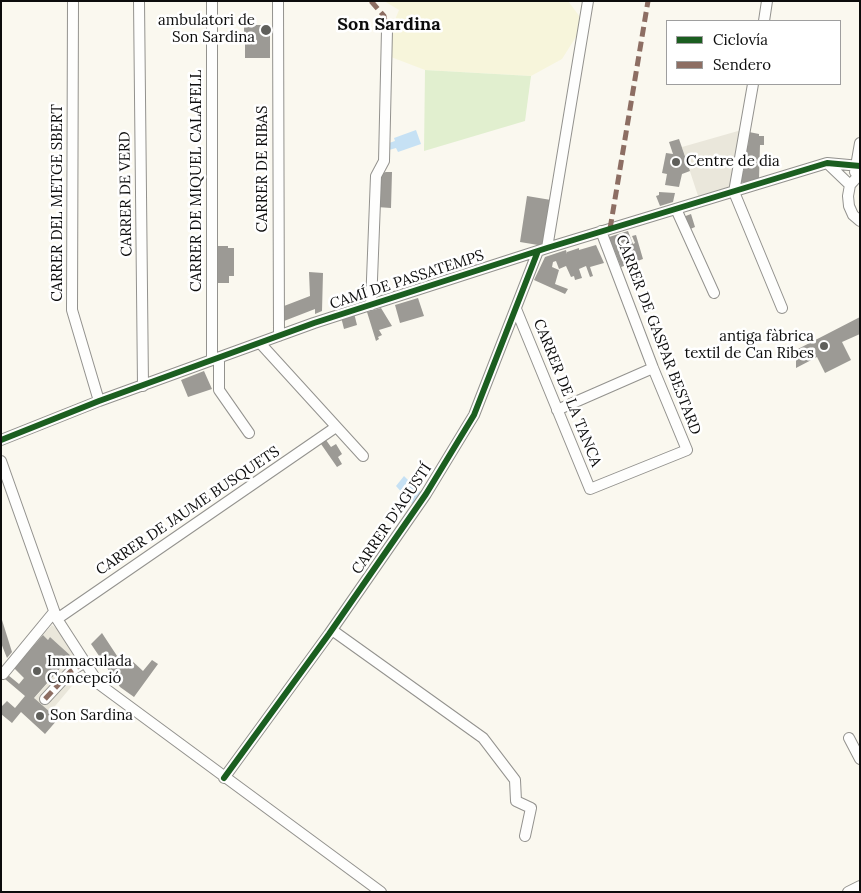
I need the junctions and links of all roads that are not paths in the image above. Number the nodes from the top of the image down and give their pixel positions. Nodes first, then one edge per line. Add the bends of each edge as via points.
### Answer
1 (73, 1) edge
2 (139, 1) edge
3 (212, 1) edge
4 (278, 1) edge
5 (588, 1) edge
6 (768, 1) edge
7 (764, 20) edge
8 (387, 30) dead end
9 (753, 85) edge
10 (860, 143) edge
11 (827, 163) junction
12 (856, 174) edge
13 (734, 192) junction
14 (676, 209) junction
15 (860, 221) edge
16 (602, 231) junction
17 (543, 249) junction
18 (714, 293) dead end
19 (371, 304) junction
20 (782, 308) dead end
21 (516, 309) junction
22 (278, 336) junction
23 (260, 343) junction
24 (216, 359) junction
25 (653, 368) junction
26 (142, 386) junction
27 (99, 401) junction
28 (556, 410) junction
29 (336, 427) junction
30 (249, 433) dead end
31 (1, 440) edge
32 (363, 456) dead end
33 (1, 461) edge
34 (590, 489) joint
35 (56, 616) junction
36 (332, 630) junction
37 (85, 662) junction
38 (3, 674) dead end
39 (45, 699) dead end
40 (849, 738) dead end
41 (860, 759) edge
42 (224, 778) junction
43 (526, 836) dead end
44 (860, 886) edge
45 (381, 892) edge
46 (848, 892) edge

1 - 27 street, CARRER DEL METGE SBERT via 72,310
2 - 26 street, CARRER DE VERD
3 - 24 street, CARRER DE MIQUEL CALAFELL
4 - 22 street, CARRER DE RIBAS
5 - 17 street, CARRER D'AGUSTÍ
6 - 7 street
8 - 19 street via 384,161 376,176
9 - 13 street
10 - 12 street
11 - 12 street
11 - 12 street
11 - 13 street, CAMÍ DE PASSATEMPS
12 - 15 street via 848,196 849,206
13 - 14 street, CAMÍ DE PASSATEMPS
13 - 20 street
14 - 16 street, CAMÍ DE PASSATEMPS
14 - 18 street
16 - 17 street, CAMÍ DE PASSATEMPS
16 - 25 street, CARRER DE GASPAR BESTARD
17 - 19 street, CAMÍ DE PASSATEMPS
17 - 21 street, CARRER D'AGUSTÍ
19 - 22 street, CAMÍ DE PASSATEMPS
21 - 28 street, CARRER DE LA TANCA
21 - 36 street, CARRER D'AGUSTÍ via 474,415 426,494
22 - 23 street, CAMÍ DE PASSATEMPS
23 - 24 street, CAMÍ DE PASSATEMPS
23 - 29 street
24 - 26 street, CAMÍ DE PASSATEMPS
24 - 30 street, CARRER DE MIQUEL CALAFELL via 219,390
25 - 28 street
25 - 34 street, CARRER DE GASPAR BESTARD via 687,450
26 - 27 street, CAMÍ DE PASSATEMPS
27 - 31 street, CAMÍ DE PASSATEMPS
28 - 34 street, CARRER DE LA TANCA
29 - 32 street
29 - 35 street, CARRER DE JAUME BUSQUETS
33 - 35 street
35 - 37 street
35 - 38 street, CARRER DE JAUME BUSQUETS
36 - 42 street, CARRER D'AGUSTÍ
36 - 43 street via 483,738 515,780 516,801 531,808
37 - 39 street via 71,671
37 - 42 street via 99,684
40 - 41 street
42 - 45 street
44 - 46 street

